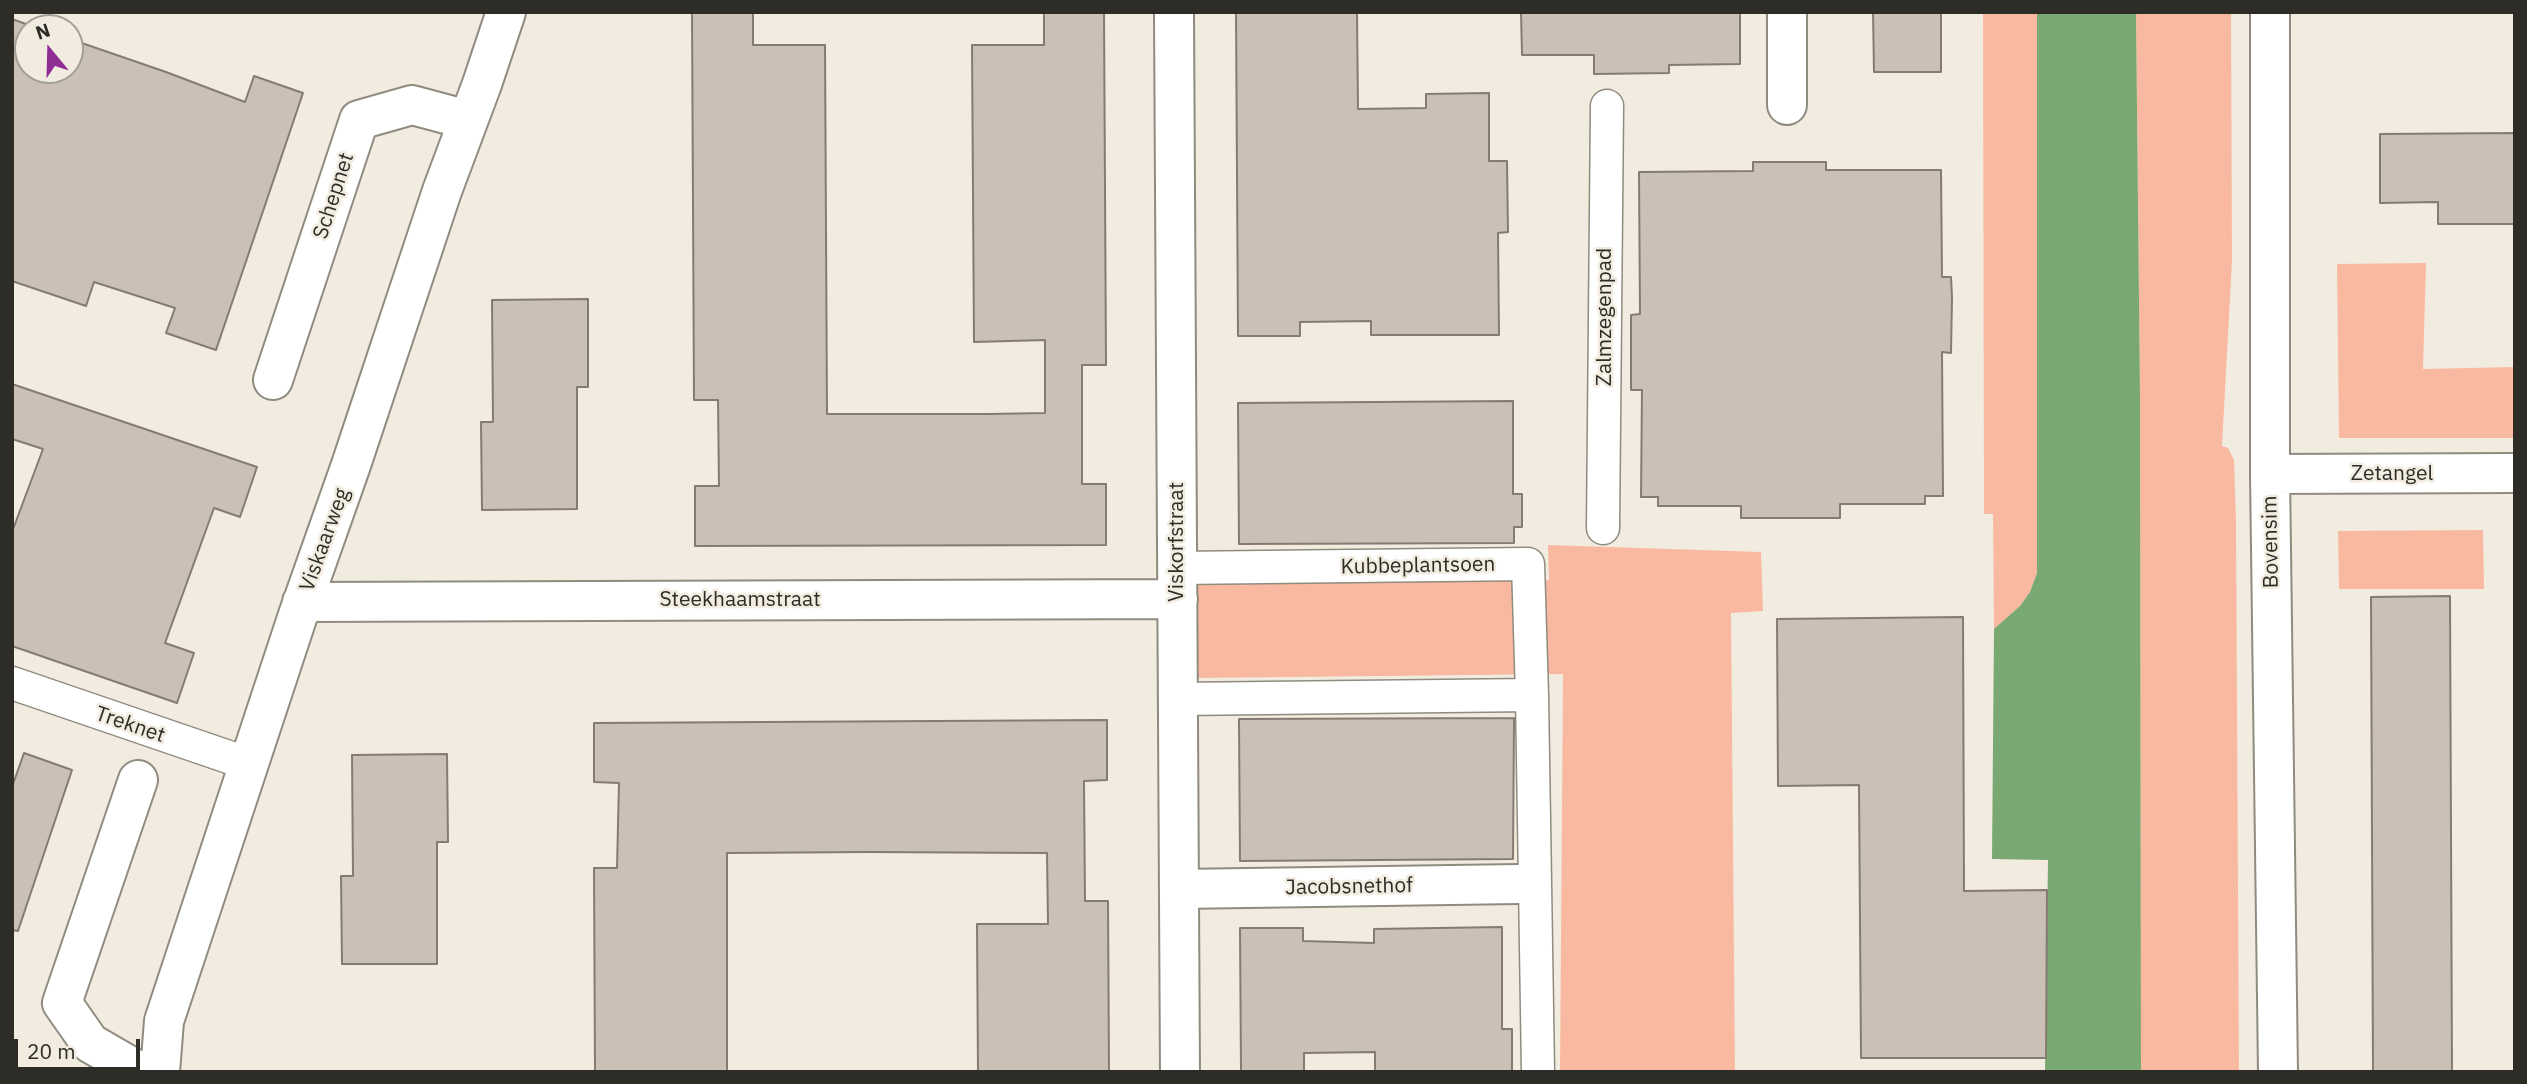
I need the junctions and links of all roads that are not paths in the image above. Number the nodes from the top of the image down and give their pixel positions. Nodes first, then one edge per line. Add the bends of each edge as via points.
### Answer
1 (506, 12) edge
2 (1174, 12) edge
3 (1787, 12) edge
4 (2270, 12) edge
5 (1787, 105) dead end
6 (1606, 106) dead end
7 (468, 120) junction
8 (273, 380) dead end
9 (2515, 473) edge
10 (2270, 474) junction
11 (1603, 528) dead end
12 (1178, 583) junction
13 (302, 602) junction
14 (12, 683) edge
15 (1532, 695) junction
16 (1178, 699) junction
17 (249, 764) junction
18 (138, 780) dead end
19 (1519, 884) dead end
20 (1179, 889) junction
21 (140, 1072) edge
22 (160, 1072) edge
23 (1180, 1072) edge
24 (1538, 1072) edge
25 (2278, 1072) edge

1 - 7 street, Viskaarweg
2 - 12 street, Viskorfstraat
3 - 5 street
4 - 10 street, Bovensim
6 - 11 street, Zalmzegenpad
7 - 8 street, Schepnet via 412,105 359,120
7 - 13 street, Viskaarweg
9 - 10 street, Zetangel
10 - 25 street, Bovensim
12 - 13 street, Steekhaamstraat
12 - 15 street, Kubbeplantsoen via 1528,564
12 - 16 street, Viskorfstraat
13 - 17 street, Viskaarweg
14 - 17 street, Treknet
15 - 16 street
15 - 24 street, Kubbeplantsoen
16 - 20 street, Viskorfstraat
17 - 22 street, Viskaarweg via 164,1021
18 - 21 street via 62,1003 90,1044
19 - 20 street, Jacobsnethof
20 - 23 street, Viskorfstraat

